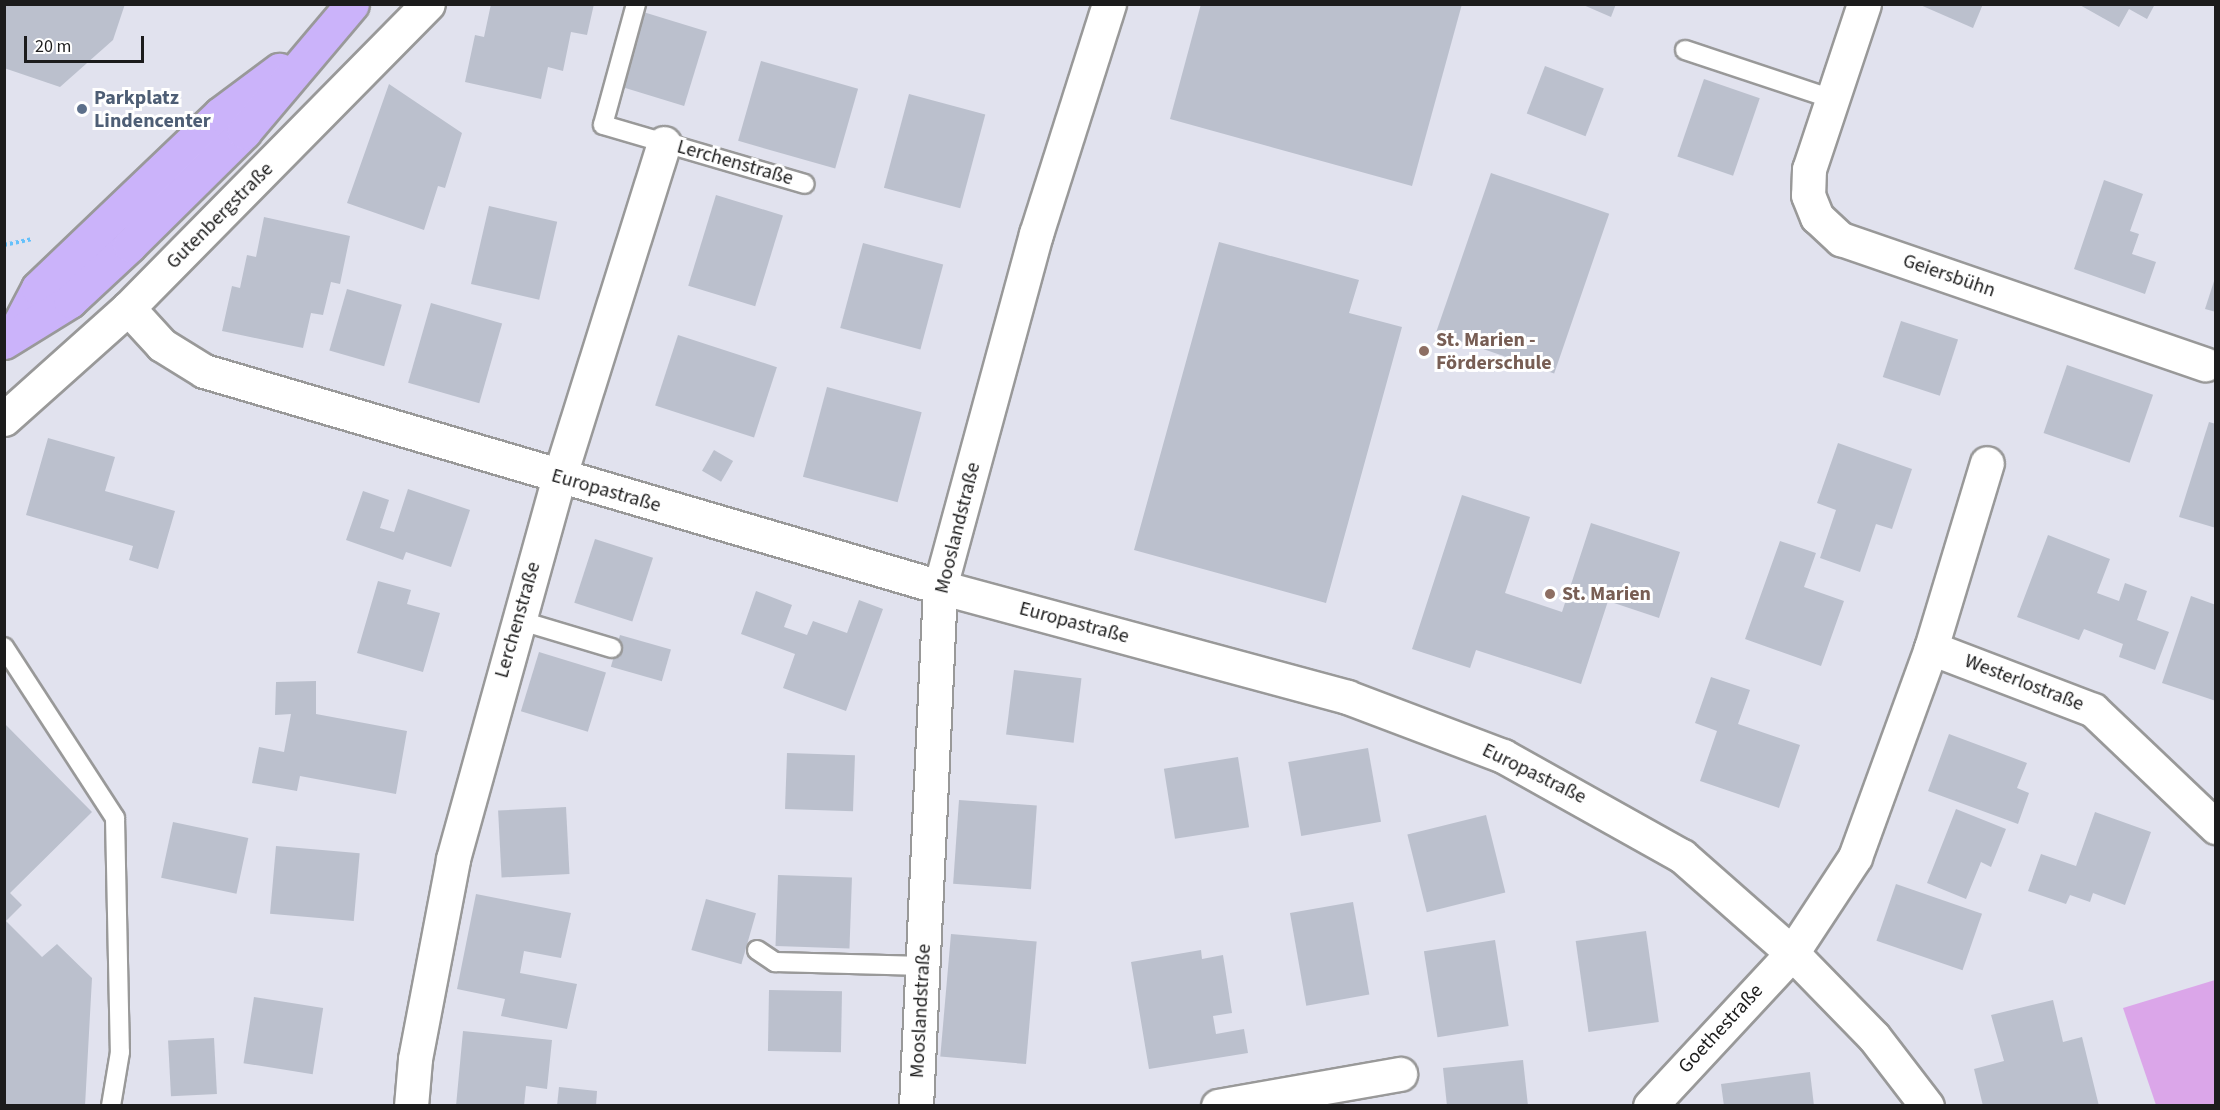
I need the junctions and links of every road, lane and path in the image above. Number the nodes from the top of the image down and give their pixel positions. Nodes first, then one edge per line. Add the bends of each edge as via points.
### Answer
1 (352, 4) edge
2 (428, 4) edge
3 (636, 4) edge
4 (1108, 4) edge
5 (1864, 4) edge
6 (1685, 50) dead end
7 (1832, 99) junction
8 (664, 143) junction
9 (806, 184) dead end
10 (128, 308) junction
11 (8, 330) edge
12 (2210, 367) edge
13 (4, 419) edge
14 (1987, 463) dead end
15 (559, 478) junction
16 (940, 587) junction
17 (518, 620) junction
18 (4, 647) edge
19 (612, 648) dead end
20 (1931, 648) junction
21 (2216, 826) edge
22 (757, 950) dead end
23 (1792, 953) junction
24 (924, 966) junction
25 (1400, 1074) dead end
26 (111, 1106) edge
27 (411, 1106) edge
28 (916, 1106) edge
29 (1218, 1106) edge
30 (1650, 1106) edge
31 (1927, 1106) edge

1 - 11 main road via 319,39 220,114 104,223 38,288
2 - 10 street, Gutenbergstraße
3 - 8 lane, Lerchenstraße via 603,125
4 - 16 street, Mooslandstraße via 1036,234
5 - 7 street, Geiersbühn
6 - 7 lane
7 - 12 street, Geiersbühn via 1809,169 1808,195 1817,217 1841,239
8 - 9 lane, Lerchenstraße
8 - 15 street, Lerchenstraße
10 - 13 street, Gutenbergstraße
10 - 15 street, Europastraße via 162,345 204,370
14 - 20 street
15 - 16 street, Europastraße
15 - 17 street, Lerchenstraße
16 - 23 street, Europastraße via 1347,697 1503,756 1682,856
16 - 24 street, Mooslandstraße
17 - 19 lane
17 - 27 street, Lerchenstraße via 453,860 415,1059
18 - 26 lane via 115,818 120,1052
20 - 21 street, Westerlostraße via 2093,710
20 - 23 street via 1855,857
22 - 24 lane via 775,962
23 - 30 street, Goethestraße
23 - 31 street, Europastraße via 1874,1037
24 - 28 street, Mooslandstraße
25 - 29 street

